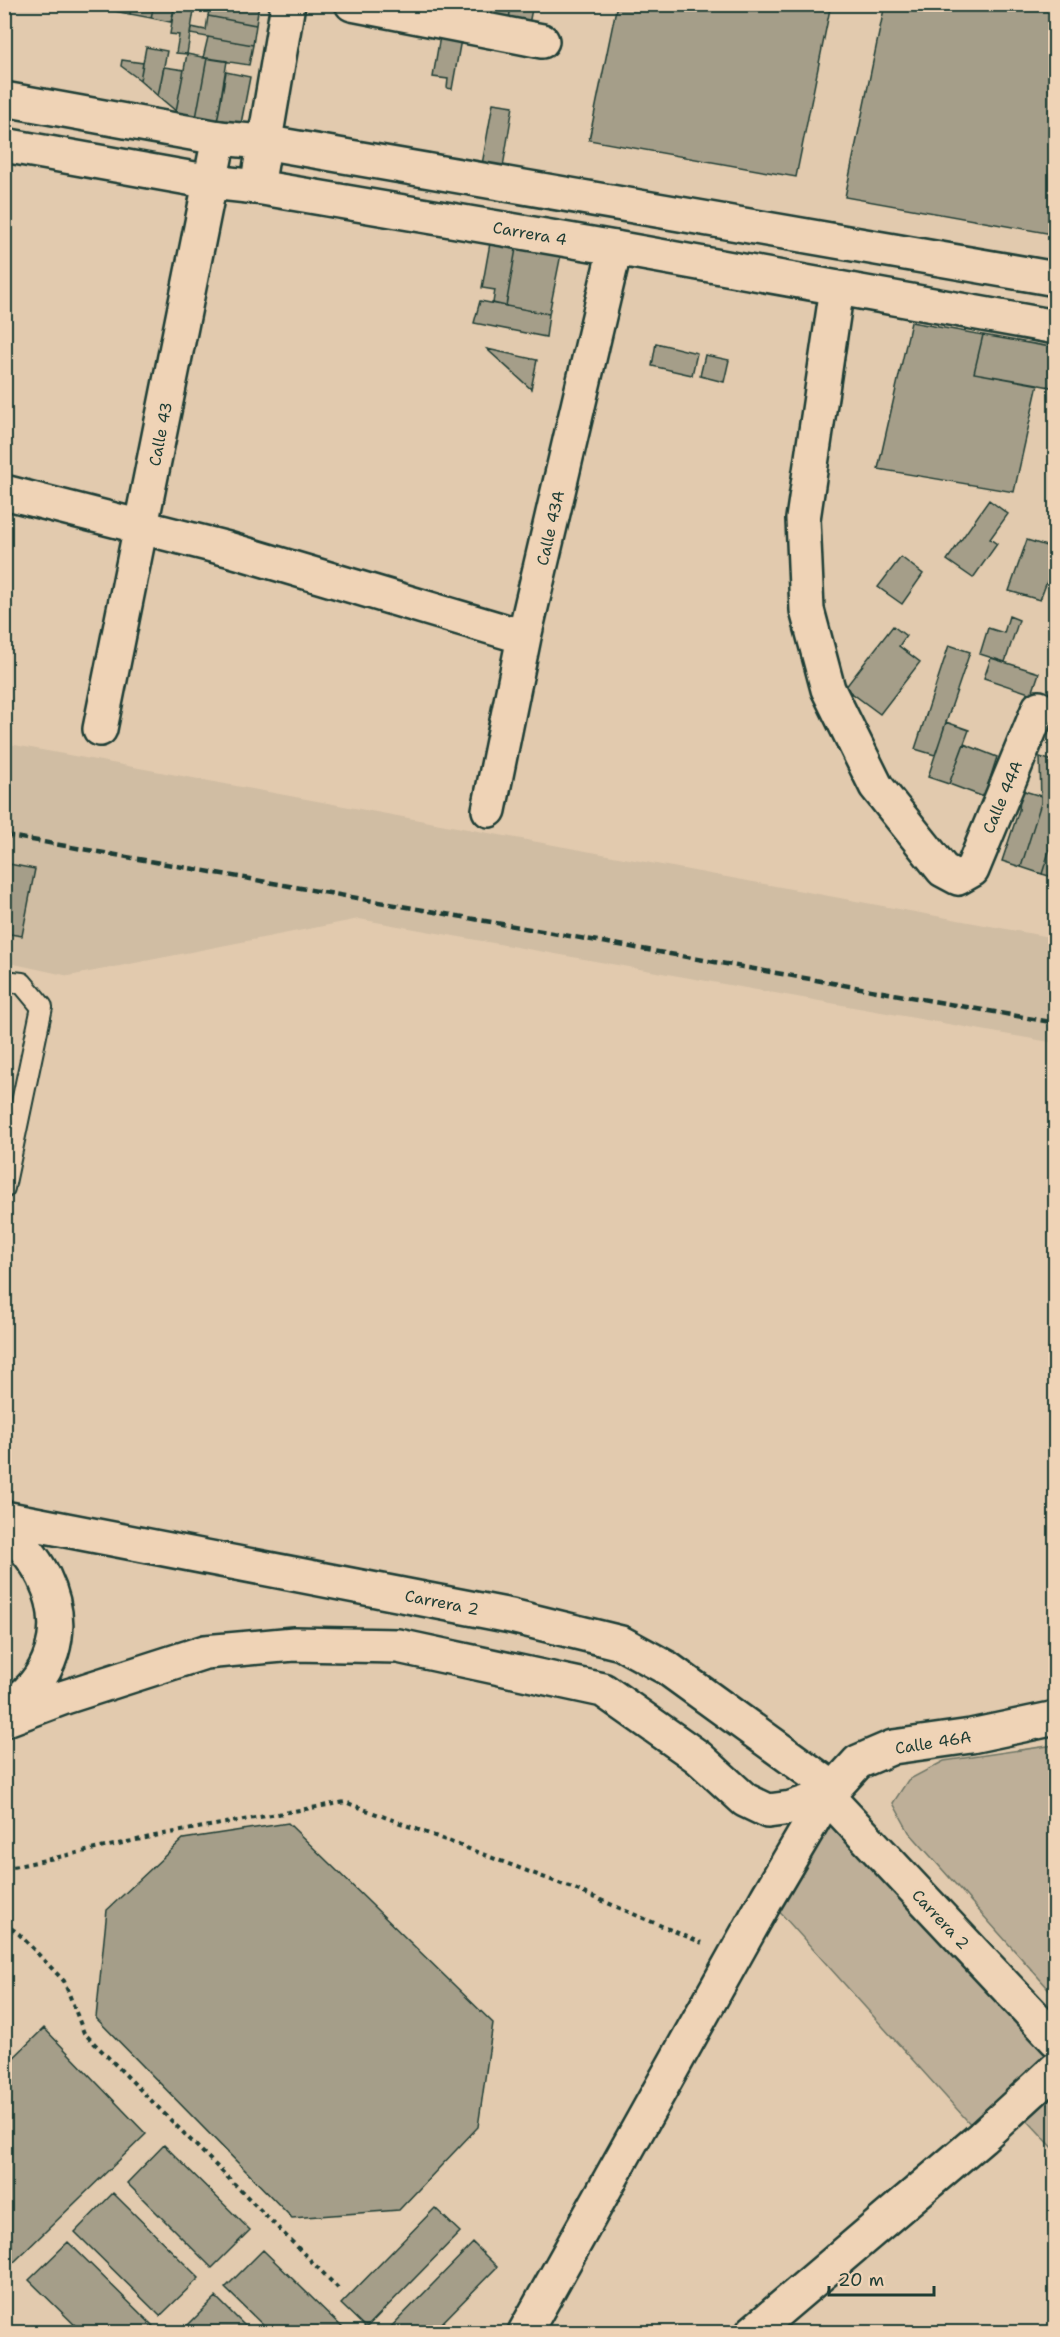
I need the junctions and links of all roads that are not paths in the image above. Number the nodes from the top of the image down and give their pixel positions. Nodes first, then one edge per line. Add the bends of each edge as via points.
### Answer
1 (288, 4) edge
2 (352, 4) edge
3 (542, 41) dead end
4 (4, 99) edge
5 (219, 138) junction
6 (263, 142) junction
7 (4, 145) edge
8 (211, 182) junction
9 (257, 187) junction
10 (615, 248) junction
11 (1056, 279) edge
12 (837, 288) junction
13 (1056, 327) edge
14 (4, 492) edge
15 (141, 526) junction
16 (524, 637) junction
17 (1039, 708) dead end
18 (100, 729) dead end
19 (489, 810) dead end
20 (4, 981) edge
21 (4, 1188) edge
22 (4, 1518) edge
23 (4, 1525) edge
24 (4, 1710) edge
25 (1056, 1718) edge
26 (4, 1720) edge
27 (827, 1796) junction
28 (1056, 2040) edge
29 (1056, 2069) edge
30 (525, 2332) edge
31 (753, 2332) edge

1 - 6 street
2 - 3 street
4 - 5 street
5 - 6 street
5 - 8 street, Calle 43
6 - 9 street
6 - 11 street
7 - 8 street, Carrera 4
8 - 9 street, Carrera 4
8 - 15 street, Calle 43
9 - 10 street, Carrera 4
10 - 12 street, Carrera 4
10 - 16 street, Calle 43A
12 - 13 street, Carrera 4
12 - 17 street, Calle 44A via 803,519 807,610 828,689 876,786 943,870 958,879 972,870
14 - 15 street
15 - 16 street
15 - 18 street, Calle 43
16 - 19 street, Calle 43A
20 - 21 lane via 22,983 42,1007
22 - 27 street, Carrera 2 via 511,1616 621,1643 667,1668 823,1781
23 - 24 street via 27,1550 44,1578 54,1610 56,1642 44,1673 21,1700
25 - 27 street, Calle 46A via 893,1747 858,1762
26 - 27 street via 204,1652 294,1644 398,1646 603,1690 698,1757 745,1800 768,1811
27 - 28 street, Carrera 2
27 - 30 street, Calle 46A
29 - 31 street

